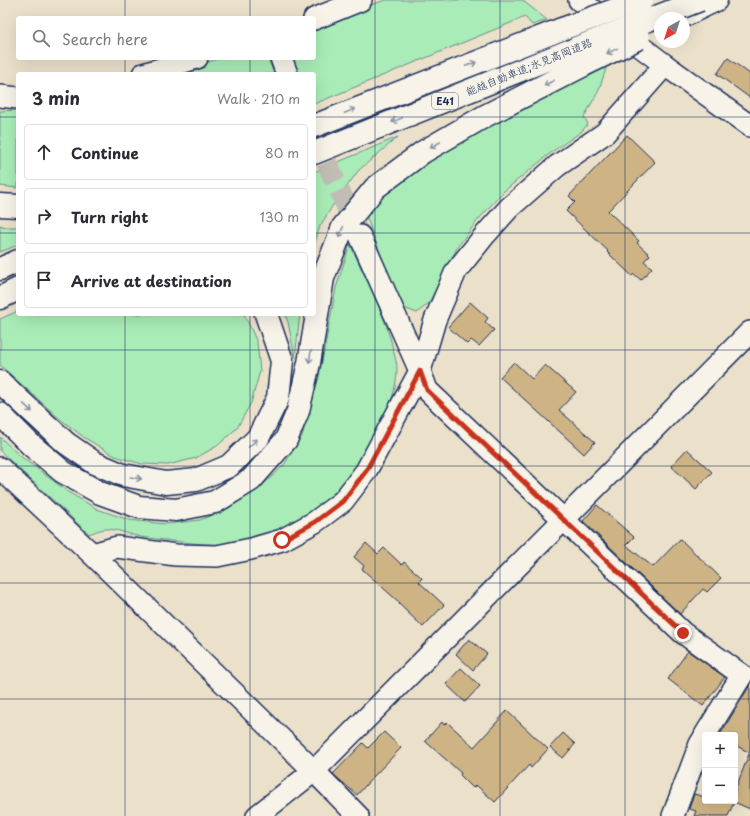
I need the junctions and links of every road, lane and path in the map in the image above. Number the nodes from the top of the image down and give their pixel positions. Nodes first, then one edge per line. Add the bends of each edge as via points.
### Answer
1 (361, 0) edge
2 (579, 0) edge
3 (642, 0) edge
4 (700, 0) edge
5 (716, 0) edge
6 (690, 13) edge
7 (316, 18) edge
8 (654, 29) edge
9 (580, 57) junction
10 (189, 60) edge
11 (282, 60) edge
12 (665, 65) junction
13 (150, 72) edge
14 (286, 72) edge
15 (0, 96) edge
16 (16, 98) edge
17 (316, 125) edge
18 (750, 126) edge
19 (316, 152) edge
20 (0, 205) edge
21 (16, 206) edge
22 (360, 236) tunnel mouth
23 (16, 262) edge
24 (0, 269) edge
25 (16, 290) edge
26 (0, 298) edge
27 (267, 316) edge
28 (750, 332) edge
29 (420, 371) junction
30 (0, 382) edge
31 (0, 414) edge
32 (0, 468) edge
33 (563, 520) junction
34 (92, 554) junction
35 (707, 732) edge
36 (702, 740) edge
37 (314, 771) junction
38 (257, 816) edge
39 (358, 816) edge
40 (673, 816) edge

1 - 7 street
2 - 12 street
17 -> 3 highway, 能越自動車道;氷見高岡道路 / E41, bridge
4 - 9 highway, 能越自動車道;氷見高岡道路 / E41, bridge
5 - 6 highway
8 -> 9 highway, bridge
9 -> 19 highway, 能越自動車道;氷見高岡道路 / E41
9 -> 31 highway via 423,152 375,188 342,227 323,278 309,364 298,411 286,440 251,480 215,502 176,510 139,507 100,493 63,472
10 - 13 street
11 - 14 street
12 - 18 street
12 - 29 street via 605,133 557,166 509,208 456,271 435,320
15 - 16 street
20 - 21 highway
22 - 29 street
23 - 24 highway
25 - 26 highway
30 -> 27 highway via 66,443 95,463 123,476 166,483 196,480 229,466 258,438 278,398 282,361
28 - 33 street
29 - 33 street via 427,390
29 - 34 street via 366,471 343,501 315,522 282,540 217,556 176,555 117,547
32 - 34 street
33 - 35 street via 683,633 742,675
33 - 37 street
34 - 37 street
36 - 40 street
37 - 38 street
37 - 39 street

